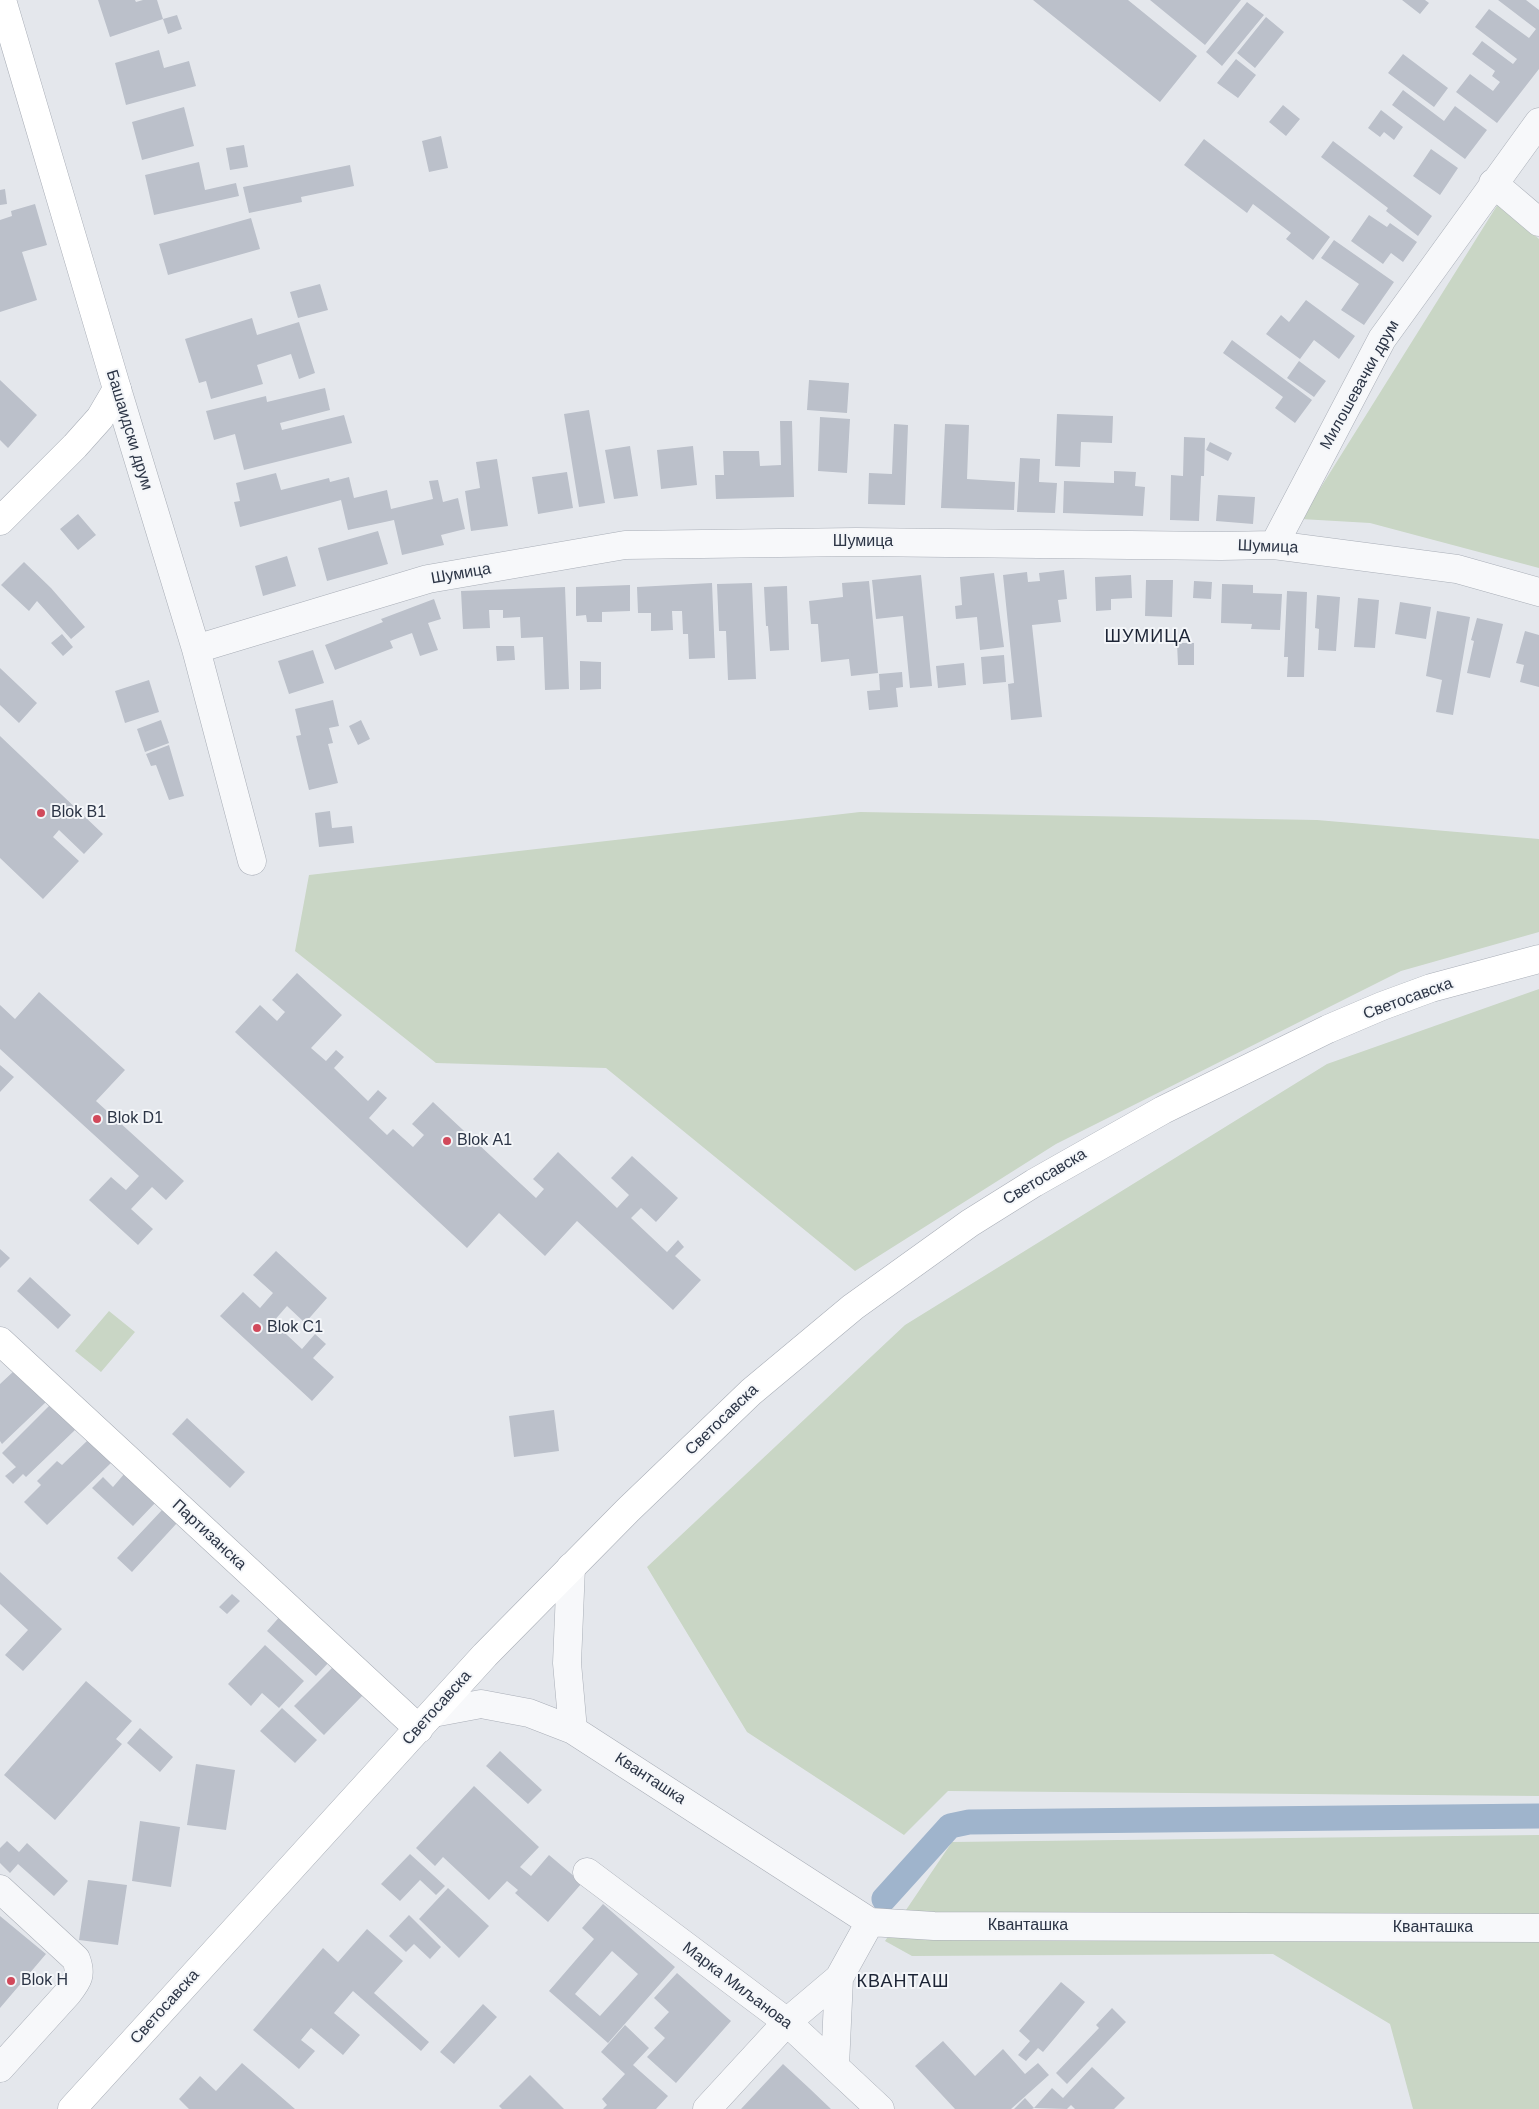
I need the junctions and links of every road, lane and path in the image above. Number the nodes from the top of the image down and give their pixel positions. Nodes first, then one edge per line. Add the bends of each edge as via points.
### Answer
1 (2, 0) edge
2 (1539, 122) edge
3 (1493, 184) junction
4 (1539, 222) edge
5 (117, 390) junction
6 (0, 521) edge
7 (1274, 545) junction
8 (1539, 592) edge
9 (196, 649) junction
10 (252, 861) dead end
11 (1539, 959) edge
12 (0, 1341) edge
13 (571, 1567) junction
14 (426, 1721) junction
15 (573, 1730) junction
16 (587, 1872) dead end
17 (0, 1889) edge
18 (870, 1922) junction
19 (1539, 1928) edge
20 (839, 1978) junction
21 (787, 2022) junction
22 (835, 2066) junction
23 (0, 2068) edge
24 (72, 2109) edge
25 (707, 2109) edge
26 (880, 2109) edge

1 - 5 main road, Башаидски друм
2 - 3 street, Милошевачки друм
3 - 4 street
3 - 7 street, Милошевачки друм via 1382,339
5 - 6 main road via 82,439
5 - 9 street, Башаидски друм
7 - 8 street, Шумица via 1457,569
7 - 9 street, Шумица via 856,542 626,545 428,579
9 - 10 street, Башаидски друм
11 - 13 main road, Светосавска via 1432,988 1328,1029 1163,1110 1010,1198 914,1262 799,1350 751,1392
12 - 14 main road, Партизанска
13 - 14 main road, Светосавска
13 - 15 street via 567,1663
14 - 15 street, Кванташка via 481,1704 529,1712
14 - 24 main road, Светосавска
15 - 18 street, Кванташка
16 - 21 street, Марка Миљанова
17 - 23 street via 76,1959 80,1970 77,1982
18 - 19 street, Кванташка via 944,1926
18 - 20 street
20 - 21 street
20 - 22 street
21 - 22 street, Марка Миљанова
21 - 25 street
22 - 26 street, Марка Миљанова

